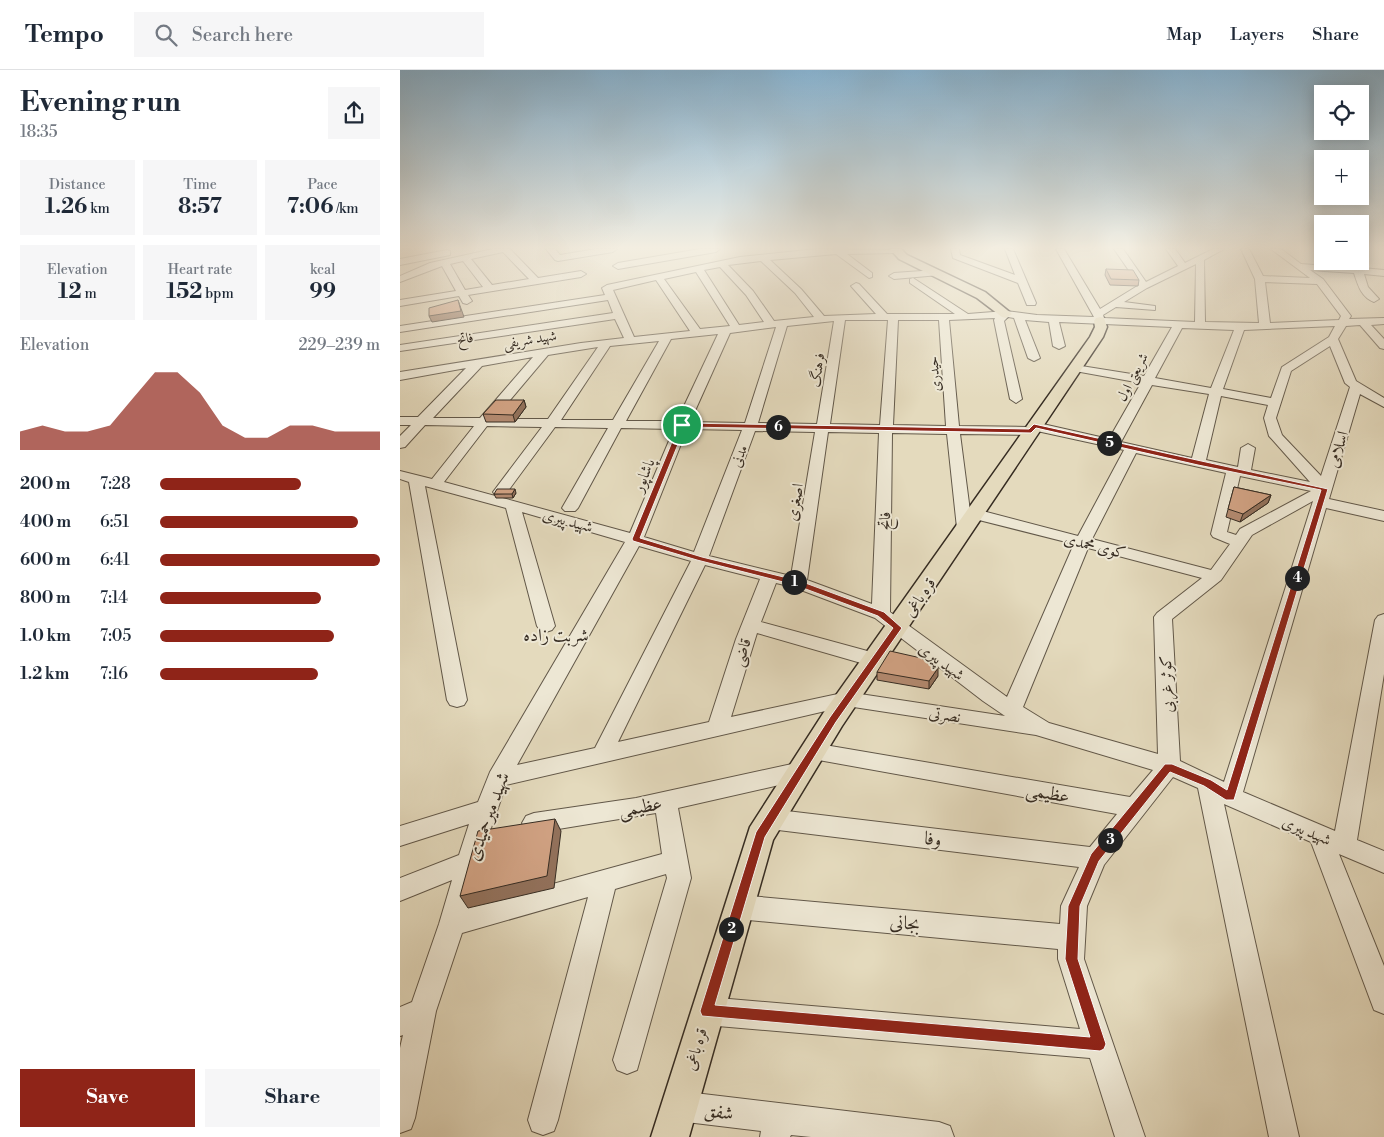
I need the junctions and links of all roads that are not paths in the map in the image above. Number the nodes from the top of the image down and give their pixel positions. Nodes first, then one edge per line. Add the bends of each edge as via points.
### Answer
1 (427, 299) edge
2 (466, 299) edge
3 (534, 299) edge
4 (612, 299) edge
5 (673, 299) edge
6 (715, 299) edge
7 (755, 299) edge
8 (805, 299) edge
9 (870, 299) edge
10 (939, 299) edge
11 (987, 299) edge
12 (1030, 299) edge
13 (1094, 299) edge
14 (1125, 299) edge
15 (1200, 299) edge
16 (1262, 299) edge
17 (1333, 299) edge
18 (1031, 302) dead end
19 (400, 303) edge
20 (1151, 308) dead end
21 (518, 311) junction
22 (1104, 313) junction
23 (1012, 315) junction
24 (620, 316) junction
25 (840, 317) junction
26 (889, 317) junction
27 (944, 317) junction
28 (966, 317) junction
29 (474, 318) junction
30 (1053, 318) junction
31 (821, 319) junction
32 (456, 320) junction
33 (1384, 321) edge
34 (1363, 322) junction
35 (777, 324) junction
36 (1179, 324) junction
37 (1200, 326) junction
38 (1265, 326) junction
39 (1240, 327) junction
40 (400, 329) edge
41 (731, 329) junction
42 (1337, 331) junction
43 (697, 333) junction
44 (668, 336) junction
45 (452, 340) junction
46 (630, 340) junction
47 (520, 343) junction
48 (607, 343) junction
49 (1059, 346) dead end
50 (1384, 346) edge
51 (400, 348) edge
52 (544, 352) junction
53 (1034, 358) dead end
54 (478, 363) junction
55 (1075, 368) junction
56 (400, 376) edge
57 (1149, 380) junction
58 (1356, 387) junction
59 (1216, 392) junction
60 (1016, 399) dead end
61 (1275, 402) junction
62 (1384, 404) edge
63 (400, 421) edge
64 (423, 421) junction
65 (483, 423) junction
66 (552, 423) junction
67 (619, 424) junction
68 (682, 425) junction
69 (750, 426) junction
70 (824, 427) junction
71 (886, 428) junction
72 (1032, 428) junction
73 (953, 429) junction
74 (400, 444) edge
75 (1113, 444) junction
76 (1132, 448) junction
77 (1248, 448) dead end
78 (1198, 463) junction
79 (1239, 471) junction
80 (408, 477) edge
81 (436, 483) junction
82 (1323, 496) junction
83 (506, 498) junction
84 (570, 508) dead end
85 (1384, 516) edge
86 (970, 521) junction
87 (635, 539) junction
88 (1084, 542) junction
89 (1239, 542) junction
90 (700, 559) junction
91 (770, 576) junction
92 (1215, 576) junction
93 (798, 583) junction
94 (1384, 620) edge
95 (889, 621) junction
96 (751, 625) junction
97 (546, 626) dead end
98 (875, 660) junction
99 (457, 700) dead end
100 (847, 700) junction
101 (1012, 710) junction
102 (717, 729) junction
103 (1042, 729) junction
104 (602, 754) junction
105 (807, 761) junction
106 (1169, 766) junction
107 (498, 778) junction
108 (1208, 783) junction
109 (1230, 797) junction
110 (666, 801) junction
111 (1136, 808) junction
112 (486, 809) junction
113 (770, 819) junction
114 (497, 828) junction
115 (1320, 835) junction
116 (400, 836) edge
117 (1344, 845) junction
118 (1095, 858) junction
119 (675, 861) junction
120 (469, 862) junction
121 (1384, 862) edge
122 (605, 881) junction
123 (400, 890) edge
124 (738, 907) junction
125 (452, 924) junction
126 (1072, 938) junction
127 (1384, 1000) edge
128 (706, 1011) junction
129 (411, 1017) edge
130 (1100, 1044) junction
131 (627, 1060) dead end
132 (678, 1106) junction
133 (400, 1118) edge
134 (543, 1120) dead end
135 (776, 1128) edge
136 (670, 1137) edge
137 (939, 1137) edge
138 (1130, 1137) edge
139 (1284, 1137) edge

1 - 19 street
2 - 29 street
3 - 21 street
4 - 24 street
5 - 43 street
6 - 41 street
7 - 35 street
8 - 31 street
9 - 26 street
10 - 28 street
11 - 23 main road
12 - 18 street
13 - 22 street
14 - 22 street
15 - 37 street
16 - 38 street
17 - 42 street via 1346,316
20 - 22 street
21 - 29 street
21 - 47 street
22 - 30 street, شهید شریفى
22 - 36 street, شهید شریفى
22 - 55 main road, قره باغی via 1096,338
23 - 28 street, شهید شریفى
23 - 30 street, شهید شریفى
23 - 53 street
23 - 60 street via 999,320
24 - 46 street
24 - 47 street, فاتح
25 - 26 street, شهید شریفى
25 - 31 street, شهید شریفى
25 - 70 street, فرهنگ
26 - 27 street, شهید شریفى
26 - 71 street, فاتح
27 - 28 street, شهید شریفى
27 - 73 street, حیدری
29 - 32 street
30 - 49 street
31 - 35 street, شهید شریفى
32 - 40 street
32 - 45 street
33 - 34 street, شهید شریفى
34 - 42 street, شهید شریفى
34 - 50 street
35 - 41 street, شهید شریفى
35 - 69 street, مدنی
36 - 37 street, شهید شریفى
36 - 57 street, شریعتی اول
37 - 39 street, شهید شریفى
38 - 39 street, شهید شریفى
38 - 42 street, شهید شریفى
39 - 59 street
41 - 43 street, شهید شریفى
41 - 68 street, پاشاپور
42 - 58 street via 1351,383
42 - 61 street via 1286,369
43 - 44 street, شهید شریفى
44 - 46 street, شهید شریفى
44 - 67 street
45 - 47 street, فاتح
45 - 51 street, فاتح
46 - 48 street, شهید شریفى
47 - 52 street, شهید شریفى
47 - 54 street, شهید شریفى
48 - 52 street, شهید شریفى
48 - 66 street
52 - 65 street
54 - 56 street, شهید شریفى
54 - 64 street
55 - 57 street
55 - 72 main road, قره باغی
57 - 59 street
57 - 75 street, شریعتی اول
58 - 62 street
58 - 82 street, اسلامی
59 - 61 street
59 - 78 street
61 - 82 street via 1270,418 1276,436
63 - 64 street
64 - 65 street
64 - 74 street
65 - 66 street
65 - 81 street
66 - 67 street
66 - 83 street
67 - 68 street
67 - 84 street
68 - 69 street
68 - 87 street, پاشاپور
69 - 70 street
69 - 90 street, مدنی
70 - 71 street
70 - 93 street, اصغری
71 - 73 street
71 - 95 street, فاتح
72 - 73 street
72 - 75 street
72 - 86 main road, قره باغی
73 - 86 street, حیدری
75 - 76 street
76 - 78 street
76 - 88 street
77 - 79 street
78 - 79 street
79 - 82 street
79 - 89 street via 1219,534
80 - 81 street, شهید پیری
80 - 99 street
81 - 83 street, شهید پیری
82 - 85 street
82 - 89 street, کوثر غربی via 1246,532
82 - 109 street, اسلامی
83 - 87 street, شهید پیری
83 - 97 street
86 - 88 street, کوی محمدی
86 - 95 main road, قره باغی
87 - 90 street, شهید پیری
87 - 107 street, شهید میرحمیدی
88 - 92 street, کوی محمدی
88 - 101 street
89 - 92 street, کوثر غربی
90 - 91 street, شهید پیری
90 - 104 street, مدنی
91 - 93 street, شهید پیری
91 - 96 street, قاضی
92 - 106 street, کوثر غربی via 1163,616
93 - 95 street, شهید پیری
94 - 117 street
95 - 98 main road, قره باغی
95 - 101 street, شهید پیری
96 - 98 street
96 - 102 street, قاضی
98 - 100 main road, قره باغی
100 - 102 street
100 - 103 street, نصرتی
100 - 105 main road, قره باغی
101 - 103 street, شهید پیری
102 - 104 street
103 - 106 street, شهید پیری
104 - 107 street
105 - 110 street, عظیمی
105 - 111 street, عظیمی
105 - 113 main road, قره باغی
106 - 108 street, شهید پیری
106 - 111 street
107 - 112 street, شهید میرحمیدی
108 - 109 street, شهید پیری
108 - 139 street
109 - 115 street, شهید پیری
110 - 114 street, عظیمی
110 - 119 street
111 - 118 street
112 - 114 street, شهید میرحمیدی
112 - 116 street
113 - 118 street, وفا
113 - 124 main road, قره باغی via 760,836
114 - 120 street, شهید میرحمیدی
115 - 117 street, شهید پیری
115 - 127 street
117 - 121 street, شهید پیری
118 - 126 street via 1074,906
119 - 122 street
119 - 131 street via 679,878
120 - 123 street
120 - 125 street, شهید میرحمیدی
122 - 125 street
122 - 134 street
124 - 126 street, بجانی
124 - 128 main road, قره باغی
125 - 129 street, شهید میرحمیدی
126 - 130 street via 1072,959
128 - 130 street
128 - 132 main road, قره باغی
129 - 133 street, شهید میرحمیدی
130 - 138 street
132 - 135 street, شفق
132 - 136 main road, قره باغی
135 - 137 street, شفق

